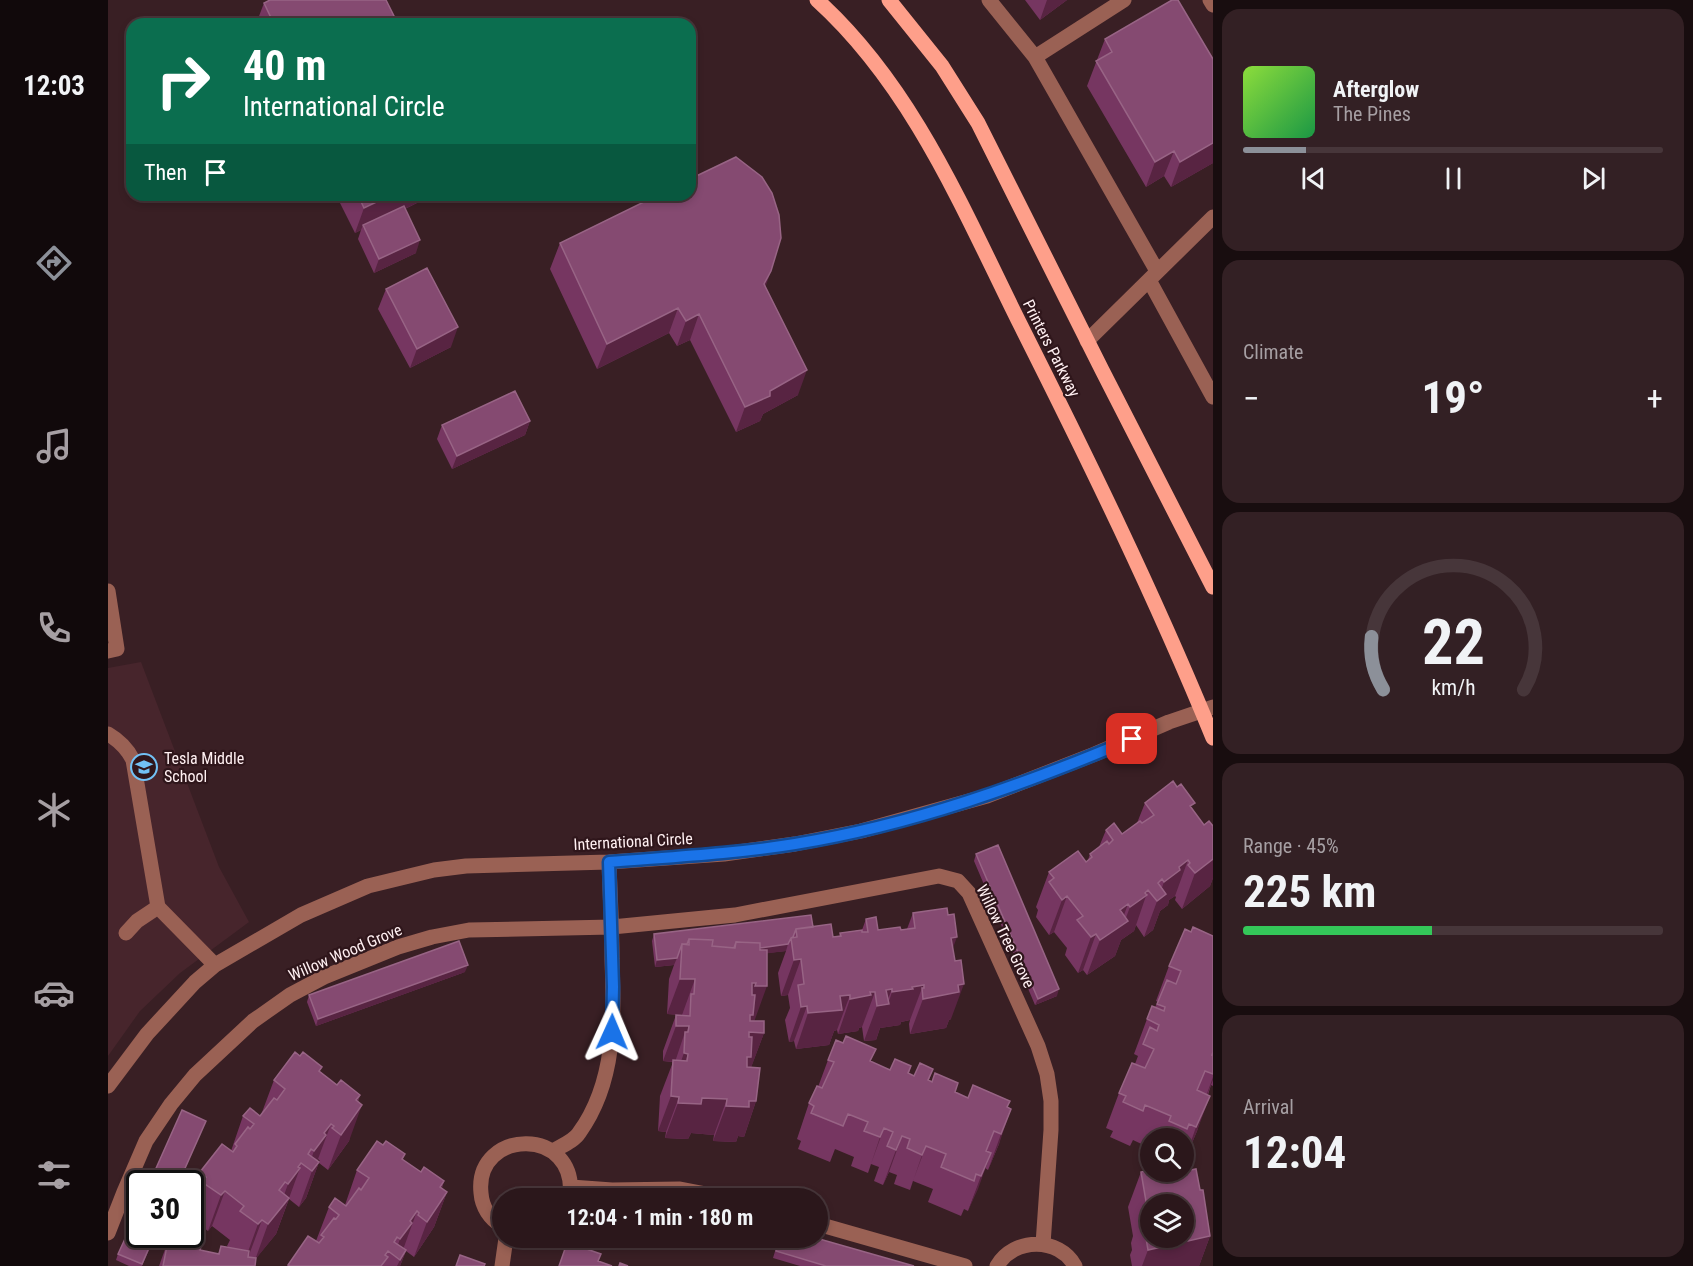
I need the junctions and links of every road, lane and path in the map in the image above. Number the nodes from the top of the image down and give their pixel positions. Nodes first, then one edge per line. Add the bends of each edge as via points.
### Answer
1 (817, 0) edge
2 (889, 0) edge
3 (989, 0) edge
4 (1124, 0) edge
5 (1210, 0) edge
6 (1213, 6) edge
7 (1035, 57) junction
8 (1213, 217) edge
9 (1153, 275) junction
10 (1087, 341) junction
11 (1213, 397) edge
12 (1213, 587) edge
13 (108, 591) edge
14 (108, 651) edge
15 (1208, 709) edge
16 (108, 734) edge
17 (1213, 738) edge
18 (609, 862) junction
19 (158, 907) junction
20 (612, 927) junction
21 (126, 933) dead end
22 (215, 965) junction
23 (108, 1086) edge
24 (553, 1151) junction
25 (570, 1188) edge
26 (492, 1219) edge
27 (828, 1227) edge
28 (108, 1233) edge
29 (1043, 1244) junction
30 (505, 1248) edge
31 (502, 1266) edge
32 (965, 1266) edge
33 (997, 1266) edge
34 (1075, 1266) edge

1 - 15 main road, Printers Parkway via 867,52 921,129
2 - 10 main road, Printers Parkway via 942,66 978,123
3 - 7 street
4 - 7 street
5 - 6 street
7 - 9 street
8 - 9 street
9 - 10 street
9 - 11 street
10 - 12 main road, Printers Parkway
13 - 14 street via 117,649
15 - 17 main road, Printers Parkway
15 - 18 street, International Circle via 987,796 912,818 795,844 724,854
16 - 19 street via 129,751 133,760
18 - 20 street
18 - 22 street, International Circle via 466,866 402,876 301,915
19 - 21 street
19 - 22 street
20 - 24 street via 612,1047 606,1075 597,1102 578,1135
20 - 28 street, Willow Wood Grove via 469,930 432,937 324,977 290,995 246,1028 195,1075 171,1104 146,1142
20 - 29 street, Willow Tree Grove via 735,915 939,876 958,881 969,893 1047,1074 1051,1130
22 - 23 street, International Circle via 147,1034
24 - 25 street via 569,1173
24 - 26 street via 527,1142 513,1144 490,1159 480,1185 486,1212
27 - 32 street
29 - 33 street via 1021,1246
29 - 34 street via 1059,1249
30 - 31 street

